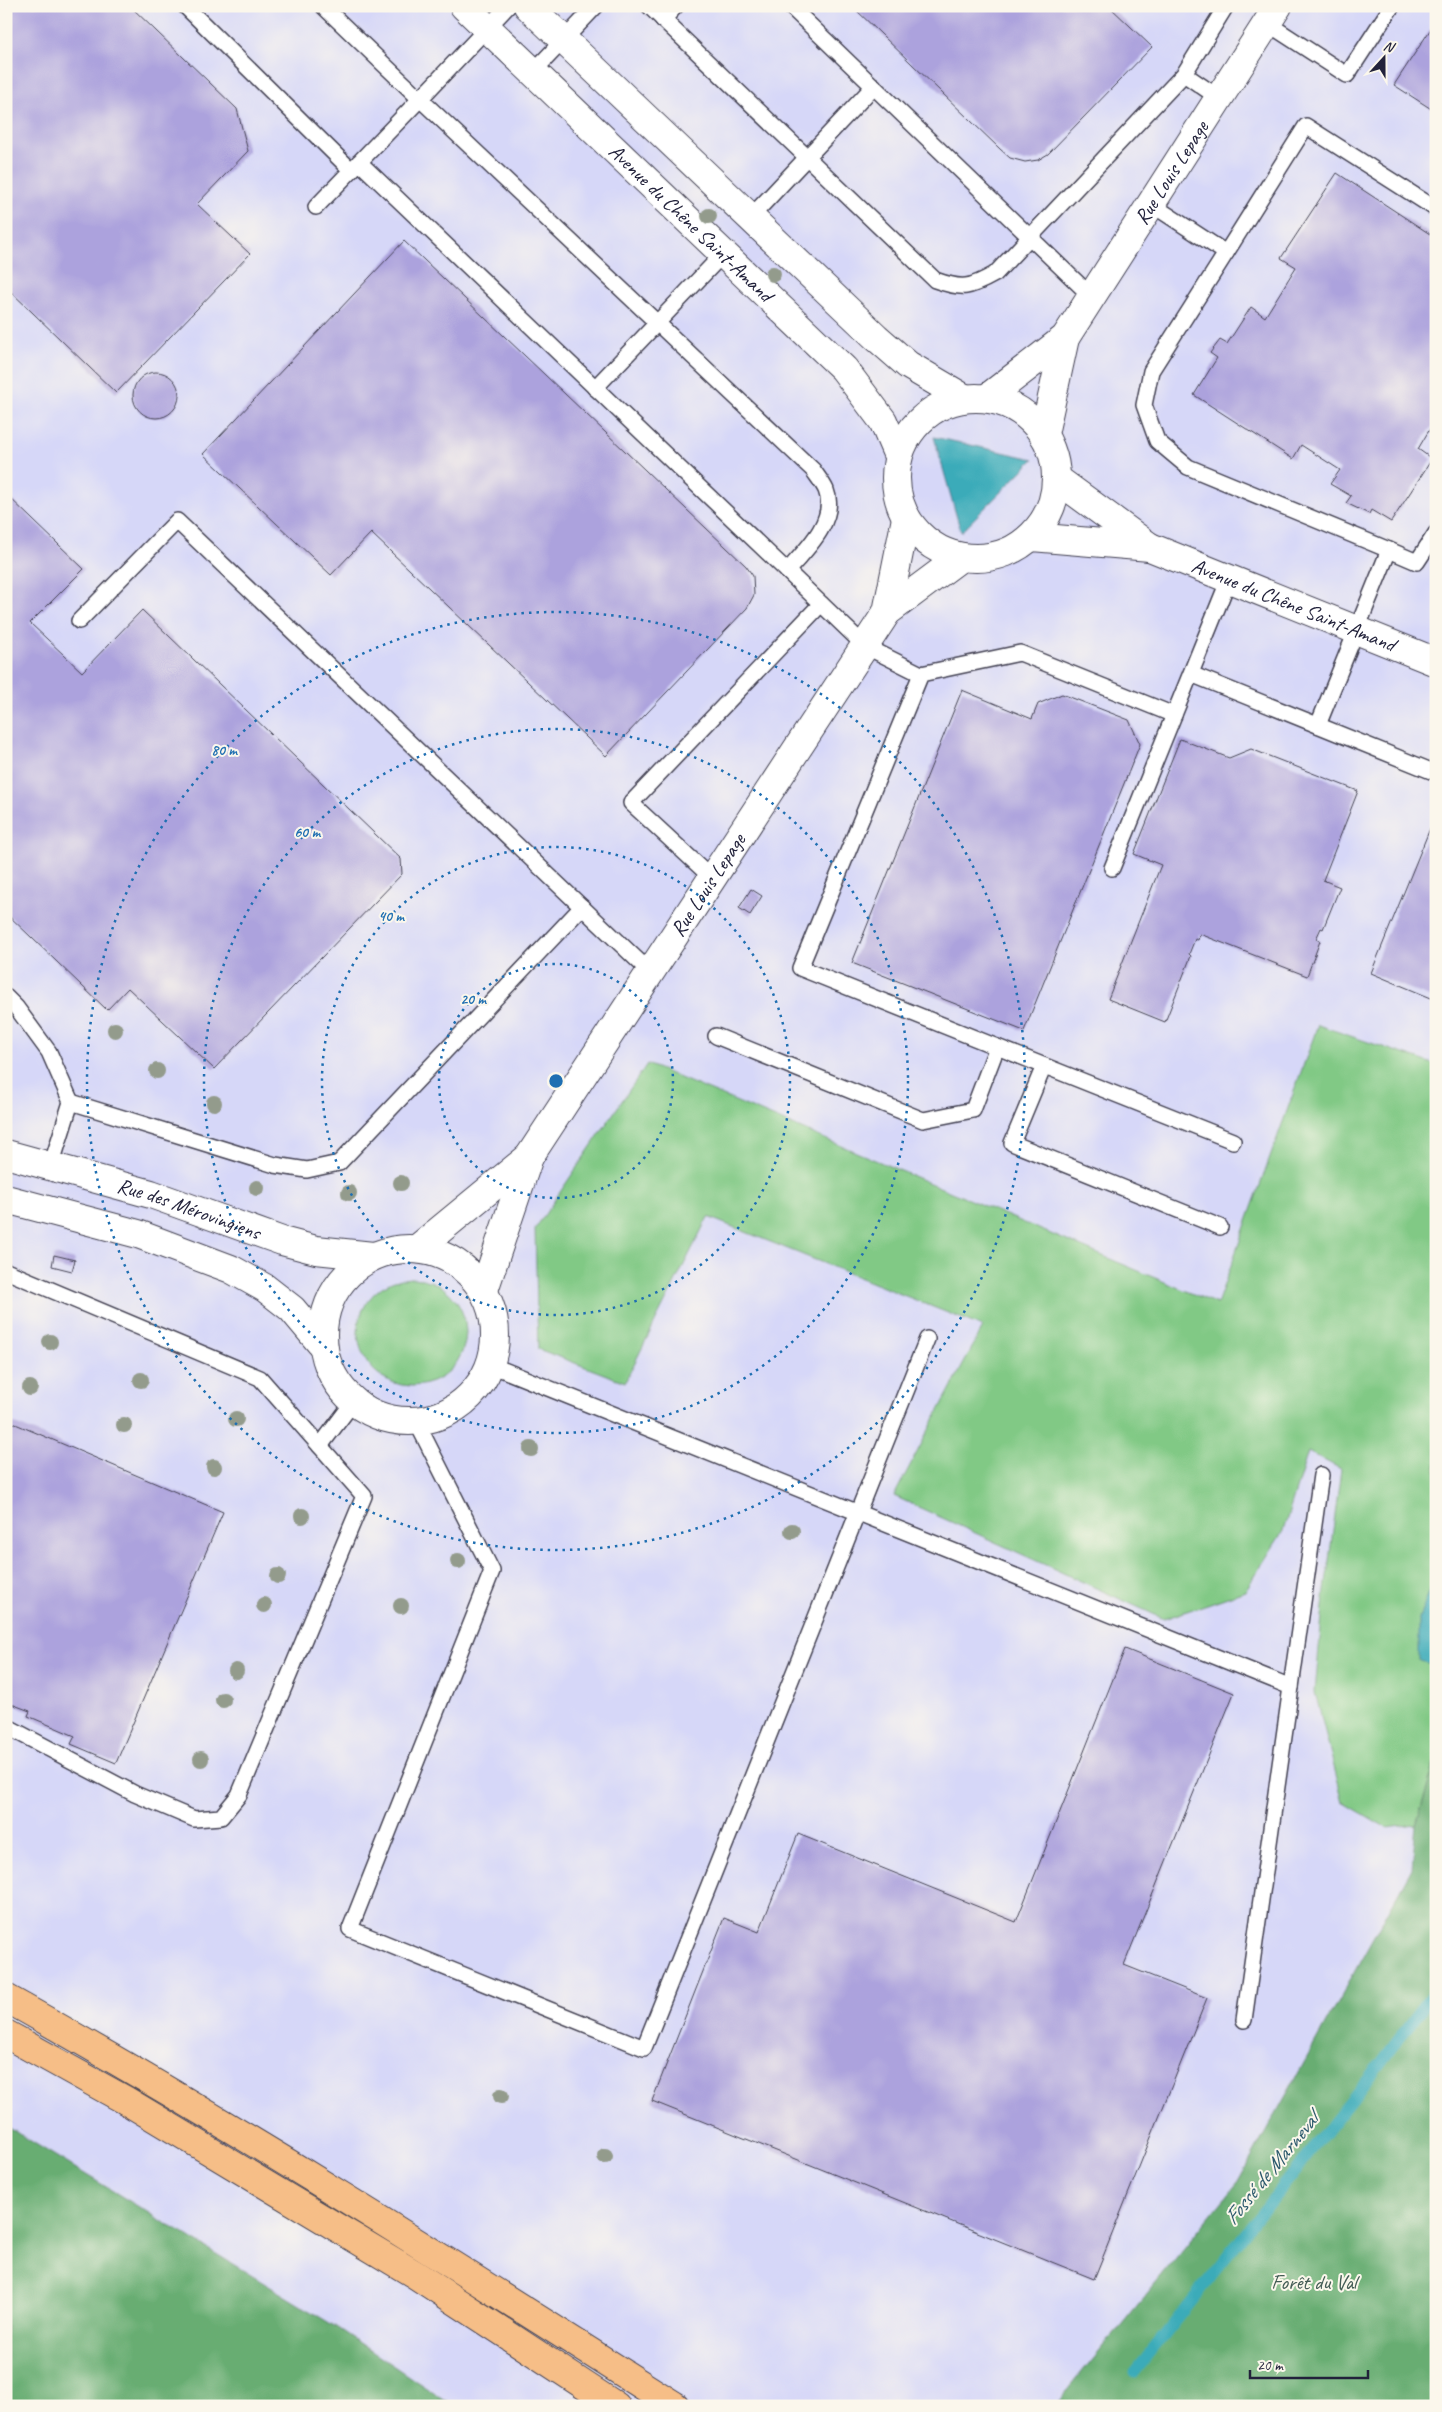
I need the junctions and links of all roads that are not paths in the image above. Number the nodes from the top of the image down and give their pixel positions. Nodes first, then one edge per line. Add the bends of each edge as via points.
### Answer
1 (185, 6) edge
2 (324, 6) edge
3 (464, 6) edge
4 (508, 6) edge
5 (528, 6) edge
6 (596, 6) edge
7 (649, 6) edge
8 (676, 6) edge
9 (790, 6) edge
10 (1226, 6) edge
11 (1392, 6) edge
12 (1273, 14) edge
13 (663, 20) junction
14 (487, 28) junction
15 (563, 40) junction
16 (532, 72) junction
17 (1184, 74) junction
18 (874, 86) junction
19 (1219, 98) junction
20 (420, 99) junction
21 (807, 157) junction
22 (355, 166) junction
23 (1151, 204) junction
24 (316, 207) dead end
25 (1436, 209) edge
26 (750, 218) junction
27 (1030, 236) junction
28 (1226, 253) junction
29 (723, 254) junction
30 (1092, 296) junction
31 (657, 323) junction
32 (1065, 338) junction
33 (596, 388) junction
34 (976, 398) junction
35 (1044, 434) junction
36 (898, 456) junction
37 (1057, 478) junction
38 (906, 518) junction
39 (1436, 533) edge
40 (1032, 537) junction
41 (1150, 547) junction
42 (1388, 550) junction
43 (961, 557) junction
44 (787, 571) junction
45 (1229, 579) junction
46 (821, 604) junction
47 (887, 612) junction
48 (79, 621) dead end
49 (1356, 630) junction
50 (865, 646) junction
51 (1436, 662) edge
52 (921, 674) junction
53 (1191, 674) junction
54 (1174, 715) junction
55 (1318, 725) junction
56 (1436, 773) edge
57 (1112, 868) dead end
58 (712, 878) junction
59 (582, 907) junction
60 (650, 972) junction
61 (9, 1007) edge
62 (716, 1036) dead end
63 (997, 1047) junction
64 (1044, 1066) junction
65 (71, 1102) junction
66 (1233, 1141) dead end
67 (6, 1154) edge
68 (529, 1158) junction
69 (51, 1166) junction
70 (6, 1198) edge
71 (1220, 1227) dead end
72 (418, 1248) junction
73 (373, 1256) junction
74 (6, 1271) edge
75 (484, 1290) junction
76 (927, 1339) dead end
77 (324, 1346) junction
78 (491, 1365) junction
79 (354, 1401) junction
80 (416, 1421) junction
81 (320, 1446) junction
82 (1321, 1475) dead end
83 (858, 1513) junction
84 (1291, 1688) junction
85 (6, 1726) edge
86 (6, 1998) edge
87 (1244, 2020) dead end
88 (6, 2034) edge
89 (616, 2406) edge
90 (675, 2406) edge

1 - 22 lane
2 - 20 lane
3 - 14 street, Avenue du Chêne Saint-Amand
4 - 14 lane
5 - 15 street, Avenue du Chêne Saint-Amand
6 - 15 lane
7 - 13 lane
8 - 13 lane
9 - 18 lane
10 - 17 lane
11 - 12 lane via 1347,75
12 - 19 street, Rue Louis Lepage
13 - 21 lane
14 - 16 street, Avenue du Chêne Saint-Amand
14 - 20 lane
15 - 16 lane
15 - 26 street, Avenue du Chêne Saint-Amand
16 - 29 street, Avenue du Chêne Saint-Amand
17 - 19 lane
17 - 27 lane
18 - 21 lane
18 - 27 lane
19 - 23 street, Rue Louis Lepage
20 - 22 lane
20 - 31 lane
21 - 26 lane
21 - 27 lane via 935,280 956,288 976,284 995,274
22 - 24 lane
22 - 33 lane
23 - 28 lane
23 - 30 street, Rue Louis Lepage
25 - 28 lane via 1306,126
26 - 34 street, Avenue du Chêne Saint-Amand via 908,365
27 - 30 lane
28 - 42 lane via 1151,371 1144,405 1157,441 1188,467
29 - 31 lane
29 - 36 street, Avenue du Chêne Saint-Amand via 844,370 882,421
30 - 32 street, Rue Louis Lepage
31 - 33 lane
31 - 44 lane via 812,470 826,491 827,514 816,538
32 - 34 street, Rue Louis Lepage
32 - 35 street, Rue Louis Lepage
33 - 44 lane
34 - 35 street via 1019,410
34 - 36 street via 942,404 922,417 907,435
35 - 37 street via 1054,456
36 - 38 street via 895,477 898,498
37 - 40 street via 1050,510
37 - 41 street, Avenue du Chêne Saint-Amand
38 - 43 street via 926,541 939,550
38 - 47 street, Rue Louis Lepage
39 - 42 lane via 1417,562
40 - 41 street, Avenue du Chêne Saint-Amand
40 - 43 street via 999,556
41 - 45 street, Avenue du Chêne Saint-Amand
42 - 49 lane
43 - 47 street, Rue Louis Lepage
44 - 46 lane
45 - 49 street, Avenue du Chêne Saint-Amand
45 - 53 lane
46 - 50 lane
46 - 58 lane via 631,803
47 - 50 street, Rue Louis Lepage
48 - 59 lane via 178,521
49 - 51 street, Avenue du Chêne Saint-Amand
49 - 55 lane
50 - 52 lane
50 - 58 street, Rue Louis Lepage
52 - 54 lane via 1020,653
52 - 63 lane via 800,968
53 - 54 lane
53 - 55 lane
54 - 57 lane
55 - 56 lane
58 - 60 street, Rue Louis Lepage
59 - 60 lane
59 - 65 lane via 339,1163 308,1170 276,1165
60 - 68 street, Rue Louis Lepage
61 - 65 lane via 49,1052
62 - 63 lane via 922,1120 973,1110
63 - 64 lane
64 - 66 lane
64 - 71 lane via 1012,1143
65 - 69 lane
67 - 69 street, Rue des Mérovingiens
68 - 72 street, Rue Louis Lepage
68 - 75 street, Rue Louis Lepage
69 - 73 street, Rue des Mérovingiens via 151,1194 282,1241 316,1250
70 - 77 street, Rue des Mérovingiens via 138,1234 231,1269 265,1288 292,1310
72 - 73 street via 395,1249
72 - 75 street via 456,1261
73 - 77 street via 350,1272 333,1293 324,1318
74 - 81 lane via 260,1378
75 - 78 street via 493,1314 496,1339
76 - 83 lane
77 - 79 street via 339,1386
78 - 80 street via 479,1386 461,1404 440,1416
78 - 83 lane
79 - 80 street via 394,1420
79 - 81 lane
80 - 83 lane via 492,1571 350,1929 644,2048
81 - 85 lane via 364,1496 239,1796 221,1817 194,1819 135,1794
82 - 84 lane
83 - 84 lane
84 - 87 lane
86 - 90 highway via 139,2072 431,2251
88 - 89 highway via 125,2100 407,2270

